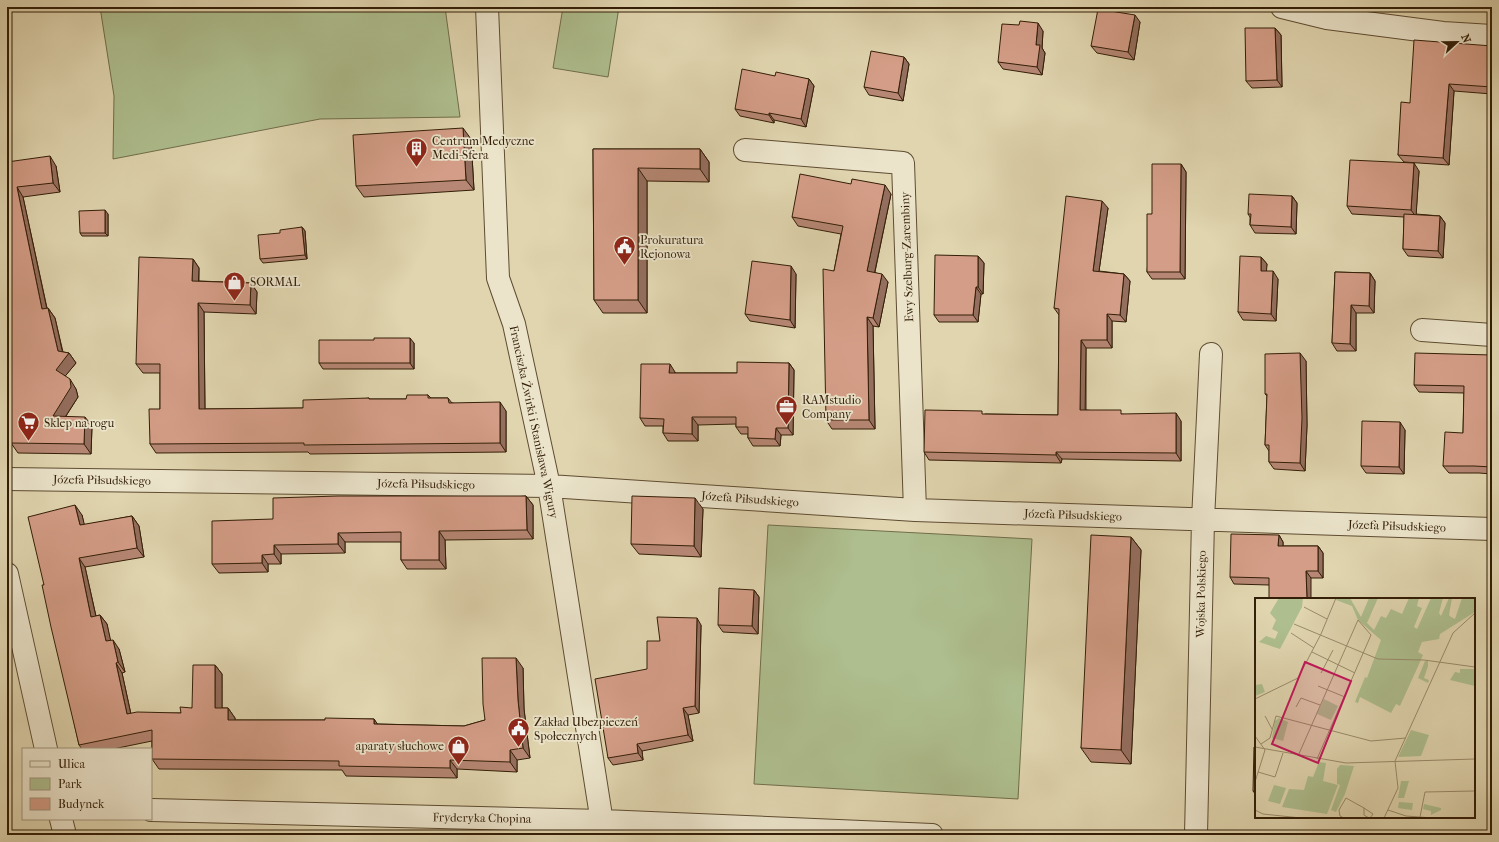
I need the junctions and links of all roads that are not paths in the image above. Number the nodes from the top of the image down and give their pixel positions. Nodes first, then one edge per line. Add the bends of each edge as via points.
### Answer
1 (488, 7) edge
2 (1282, 7) edge
3 (1492, 36) edge
4 (746, 150) dead end
5 (1422, 330) dead end
6 (1492, 335) edge
7 (1211, 354) dead end
8 (7, 479) edge
9 (549, 486) junction
10 (915, 510) junction
11 (1203, 520) junction
12 (1492, 529) edge
13 (7, 574) edge
14 (46, 748) edge
15 (152, 810) edge
16 (61, 820) edge
17 (604, 828) edge
18 (65, 835) edge
19 (932, 835) edge
20 (1196, 835) edge

1 - 9 street, Franciszka Żwirki i Stanisława Wigury via 498,278 514,324
2 - 3 street via 1327,18 1443,33
4 - 10 street, Ewy Szelburg-Zarembiny via 903,163
5 - 6 street
7 - 11 street, Wojska Polskiego
8 - 9 street, Józefa Piłsudskiego
9 - 10 street, Józefa Piłsudskiego
9 - 17 street, Franciszka Żwirki i Stanisława Wigury
10 - 11 street, Józefa Piłsudskiego
11 - 12 street, Józefa Piłsudskiego
11 - 20 street, Wojska Polskiego
13 - 14 street
15 - 17 street, Fryderyka Chopina
16 - 18 street
17 - 19 street, Fryderyka Chopina

